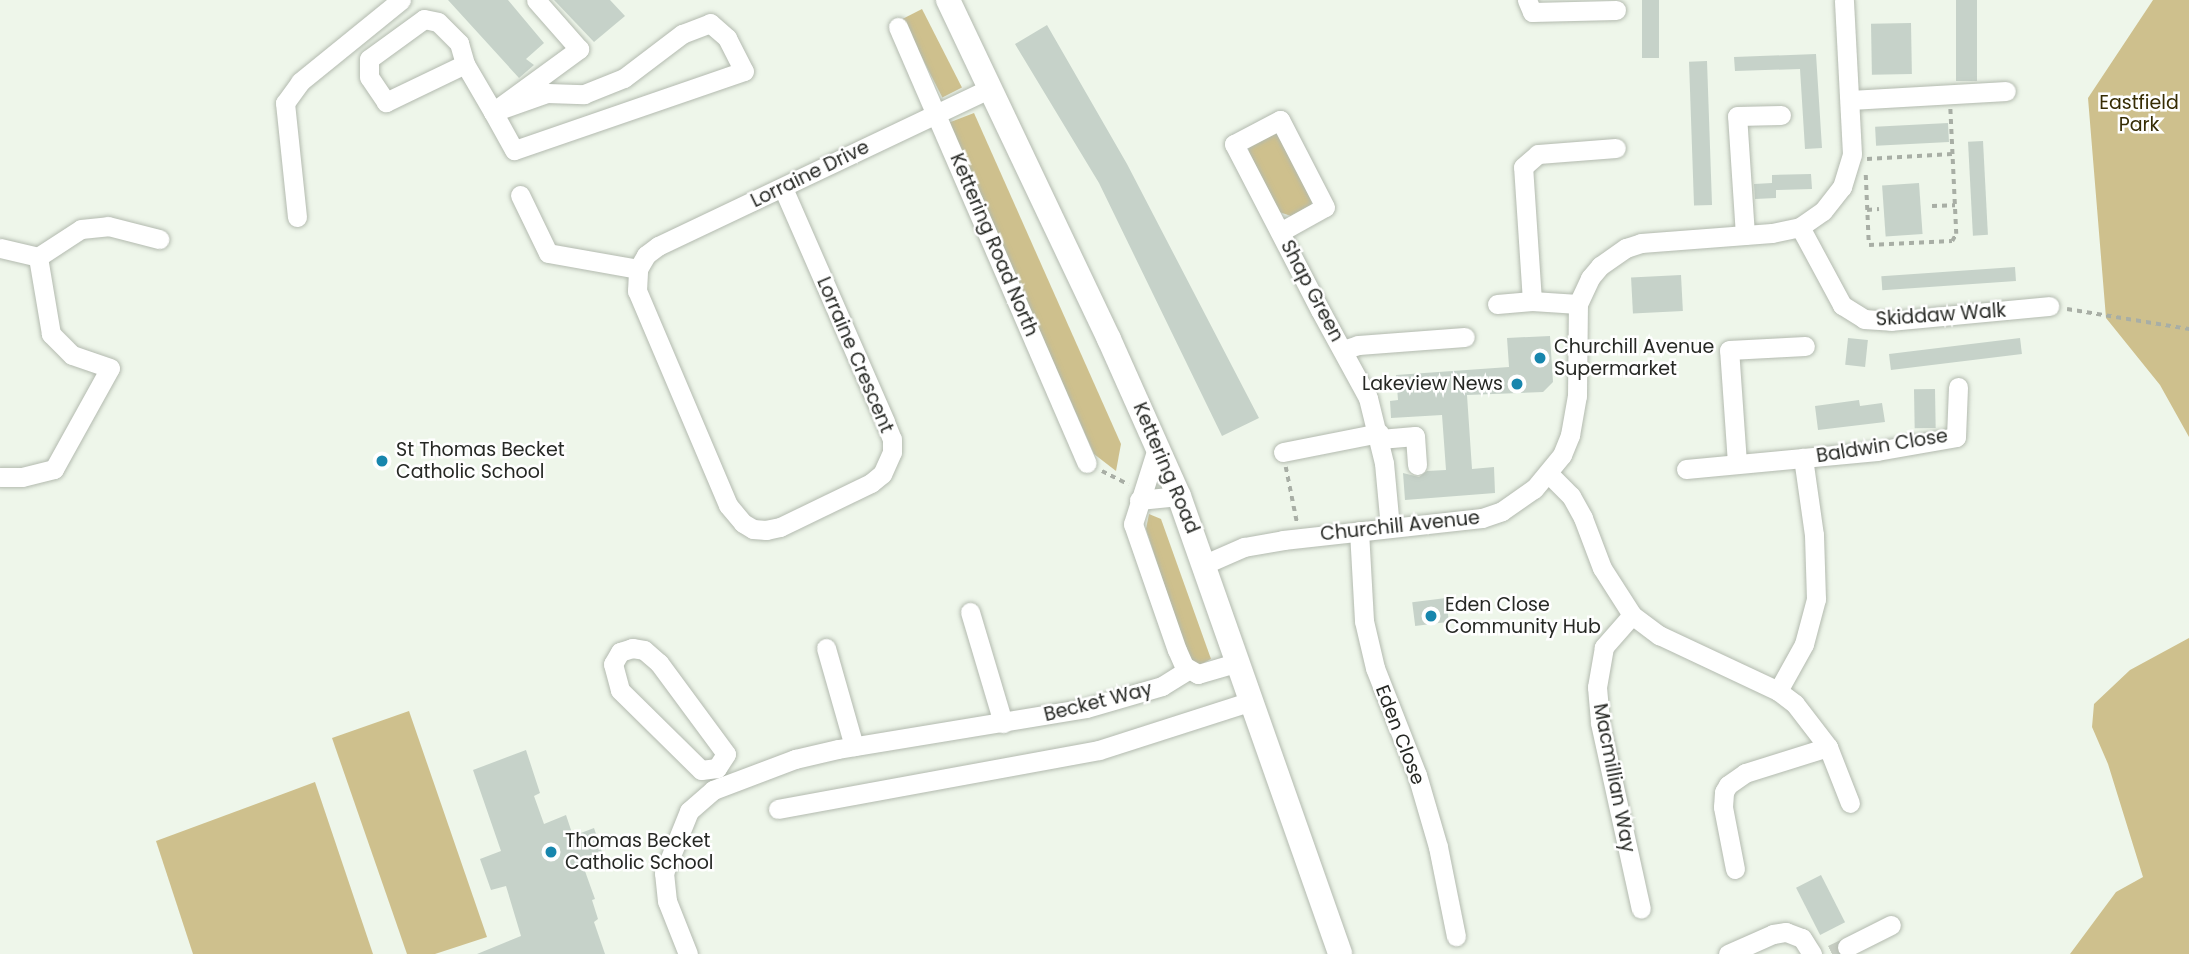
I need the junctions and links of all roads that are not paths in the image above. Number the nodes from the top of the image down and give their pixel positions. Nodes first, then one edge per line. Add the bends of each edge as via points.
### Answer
1 (401, 0) edge
2 (536, 0) edge
3 (947, 0) edge
4 (1527, 0) edge
5 (1844, 0) edge
6 (1616, 10) dead end
7 (898, 27) dead end
8 (465, 64) junction
9 (990, 88) junction
10 (2007, 91) dead end
11 (1850, 100) junction
12 (493, 112) junction
13 (937, 112) junction
14 (1781, 115) dead end
15 (1616, 148) dead end
16 (783, 188) junction
17 (520, 195) dead end
18 (297, 217) dead end
19 (1800, 227) junction
20 (1280, 232) junction
21 (1745, 235) junction
22 (159, 239) dead end
23 (0, 248) edge
24 (38, 257) junction
25 (638, 270) junction
26 (1532, 301) junction
27 (1497, 304) dead end
28 (1578, 304) junction
29 (2049, 306) road end
30 (1465, 337) dead end
31 (1805, 346) dead end
32 (1343, 350) junction
33 (1958, 387) dead end
34 (1379, 436) junction
35 (1158, 445) junction
36 (1283, 452) road end
37 (1803, 458) junction
38 (1087, 463) road end
39 (1737, 463) junction
40 (1417, 465) dead end
41 (1686, 469) dead end
42 (1549, 474) junction
43 (0, 477) edge
44 (1179, 496) junction
45 (1139, 502) junction
46 (1390, 528) junction
47 (1359, 531) junction
48 (1205, 564) junction
49 (970, 611) dead end
50 (1632, 615) junction
51 (826, 648) dead end
52 (1239, 662) junction
53 (1188, 670) junction
54 (1778, 691) junction
55 (1252, 701) junction
56 (1003, 723) junction
57 (854, 746) junction
58 (1828, 747) junction
59 (720, 780) junction
60 (1850, 803) dead end
61 (778, 809) dead end
62 (1735, 869) dead end
63 (1641, 909) dead end
64 (1891, 925) dead end
65 (1455, 936) dead end
66 (1847, 947) dead end
67 (688, 954) edge
68 (1339, 954) edge
69 (1728, 954) edge
70 (1812, 954) edge

1 - 18 street via 300,82 285,103
2 - 12 street via 579,49
3 - 9 main road, Kettering Road
4 - 6 street via 1532,12
5 - 11 street, Churchill Avenue
7 - 13 street, Kettering Road North
8 - 8 street via 386,102 369,77 369,59 424,19 438,22 459,43
8 - 12 street
9 - 13 street, Lorraine Drive
9 - 35 main road, Kettering Road
10 - 11 street
11 - 19 street, Churchill Avenue via 1848,173 1828,206
12 - 12 street via 547,93 584,94 624,78 682,34 710,23 727,38 744,71 514,150
13 - 16 street, Lorraine Drive
13 - 38 street, Kettering Road North
14 - 21 street via 1737,116
15 - 26 street via 1538,154 1523,167
16 - 25 street, Lorraine Drive via 658,246
16 - 25 street, Lorraine Crescent via 892,439 888,465 871,483 779,527 766,530 743,523 728,505 637,291
17 - 25 street via 548,253
19 - 21 street, Churchill Avenue
19 - 29 street, Skiddaw Walk via 1842,305 1864,319 1891,321
20 - 20 street, Shap Green via 1234,144 1280,120 1325,207
20 - 32 street, Shap Green
21 - 28 street, Churchill Avenue via 1659,240 1626,248 1600,265
22 - 24 street via 108,226 81,229
23 - 24 street
24 - 43 street via 51,334 72,355 110,368 54,469
26 - 27 street
26 - 28 street
28 - 42 street, Churchill Avenue via 1575,415 1562,455
30 - 32 street, Shap Green
31 - 39 street via 1729,350
32 - 34 street, Shap Green via 1368,398
33 - 37 street, Baldwin Close via 1956,437
34 - 36 street
34 - 40 street via 1415,436
34 - 46 street, Shap Green
35 - 44 main road, Kettering Road
35 - 45 street
37 - 39 street, Baldwin Close
37 - 54 street, Baldwin Close via 1814,535 1816,598 1804,644
39 - 41 street, Baldwin Close
42 - 46 street, Churchill Avenue via 1520,500 1482,518
42 - 50 street via 1571,496 1607,578
44 - 45 street
44 - 48 main road, Kettering Road
45 - 53 street via 1134,530
46 - 47 street, Churchill Avenue
47 - 48 street, Churchill Avenue via 1244,547
47 - 65 street, Eden Close via 1364,621 1374,668 1416,775 1438,847
48 - 52 main road, Kettering Road
49 - 56 street
50 - 54 street via 1659,635
50 - 63 street, Macmillian Way via 1604,647 1597,687 1600,723
51 - 57 street
52 - 53 street via 1204,674
52 - 55 main road, Kettering Road
53 - 56 street, Becket Way via 1170,683 1136,694
54 - 58 street via 1809,719
55 - 61 street via 1099,750
55 - 68 main road, Kettering Road
56 - 57 street, Becket Way
57 - 59 street, Becket Way
58 - 60 street
58 - 62 street via 1745,773 1728,785 1723,807
59 - 59 street via 701,770 620,691 612,664 620,652 644,650 659,663 726,754
59 - 67 street via 689,811 664,873 667,901
64 - 66 street
69 - 70 street via 1786,932 1802,938

